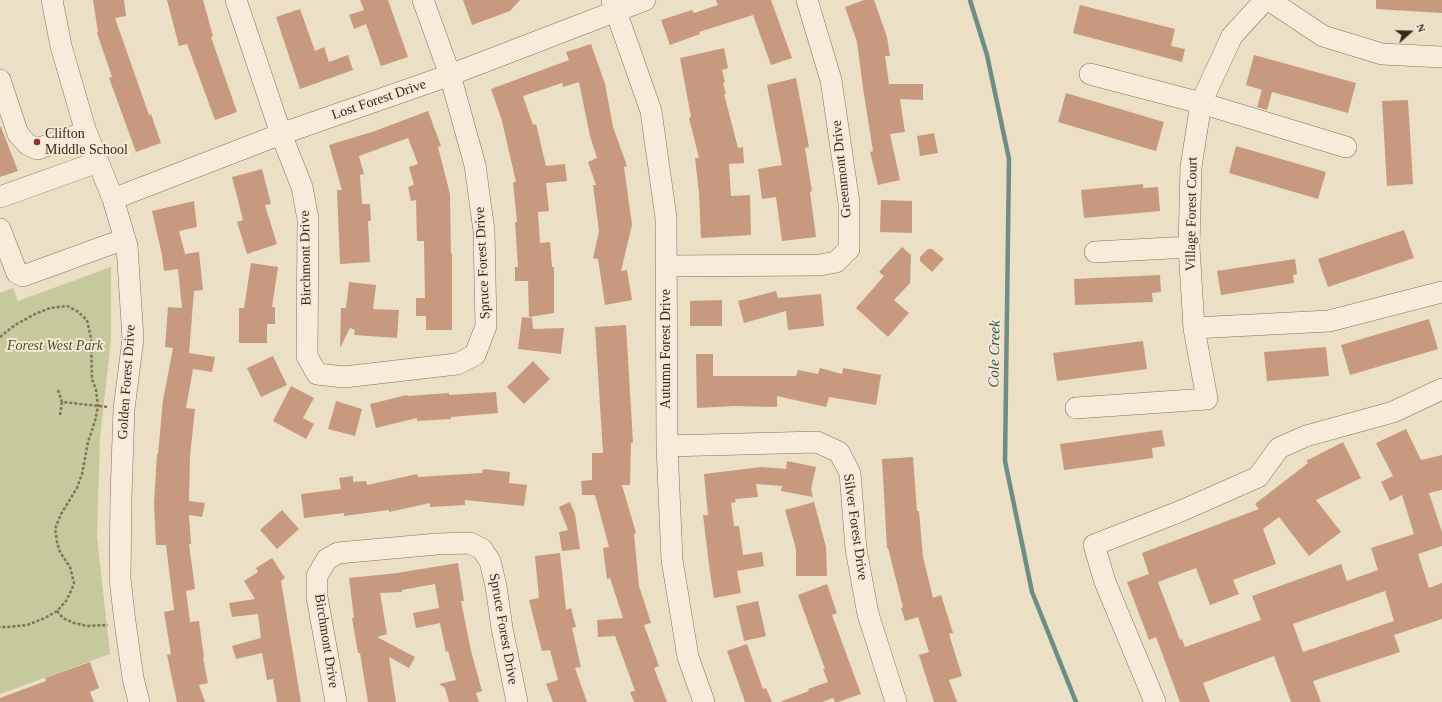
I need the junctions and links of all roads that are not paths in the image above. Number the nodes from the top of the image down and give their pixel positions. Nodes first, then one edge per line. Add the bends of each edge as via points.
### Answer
1 (52, 0) edge
2 (236, 0) edge
3 (423, 0) edge
4 (645, 0) edge
5 (807, 0) edge
6 (1265, 0) edge
7 (1269, 0) edge
8 (614, 6) edge
9 (1442, 57) edge
10 (1090, 74) dead end
11 (450, 75) junction
12 (0, 80) edge
13 (1201, 103) junction
14 (86, 132) junction
15 (281, 134) junction
16 (1346, 146) dead end
17 (98, 162) junction
18 (0, 197) edge
19 (113, 199) junction
20 (0, 229) edge
21 (125, 240) junction
22 (1189, 247) junction
23 (1095, 252) dead end
24 (666, 266) junction
25 (1442, 292) edge
26 (1194, 328) junction
27 (397, 371) joint
28 (1442, 389) edge
29 (1076, 408) dead end
30 (667, 446) junction
31 (398, 548) joint
32 (139, 702) edge
33 (336, 702) edge
34 (517, 702) edge
35 (704, 702) edge
36 (896, 702) edge
37 (1155, 702) edge

1 - 14 street, Golden Forest Drive via 61,46
2 - 15 street, Birchmont Drive
3 - 11 street, Spruce Forest Drive
4 - 8 street, Lost Forest Drive
5 - 24 street, Greenmont Drive via 831,80 849,203 848,249 836,262 820,265
6 - 13 street, Village Forest Court via 1232,36
7 - 9 street via 1323,36 1382,54
8 - 11 street, Lost Forest Drive
8 - 24 street, Autumn Forest Drive via 650,111 666,218
10 - 13 street
11 - 15 street, Lost Forest Drive
11 - 27 street, Spruce Forest Drive via 475,165 484,231 486,326 476,355 457,364
12 - 14 street via 18,134 28,144 37,149
13 - 16 street
13 - 22 street, Village Forest Court via 1191,167
14 - 17 street, Golden Forest Drive
15 - 19 street, Lost Forest Drive
15 - 27 street, Birchmont Drive via 302,187 308,219 307,356 317,374 344,376
17 - 18 street
17 - 19 street, Golden Forest Drive
19 - 21 street, Golden Forest Drive
20 - 21 street via 17,273 23,276
21 - 32 street, Golden Forest Drive via 133,339 124,409 120,579 133,678
22 - 23 street
22 - 26 street, Village Forest Court
24 - 30 street, Autumn Forest Drive
25 - 26 street via 1329,321
26 - 29 street, Village Forest Court via 1207,398
28 - 37 street via 1393,412 1306,436 1279,448 1258,477 1094,545 1105,582
30 - 35 street, Autumn Forest Drive via 672,560 688,657
30 - 36 street, Silver Forest Drive via 817,442 839,452 850,473 856,548 868,614
31 - 33 street, Birchmont Drive via 338,553 327,559 317,576 317,597
31 - 34 street, Spruce Forest Drive via 470,543 482,549 490,561 496,586

